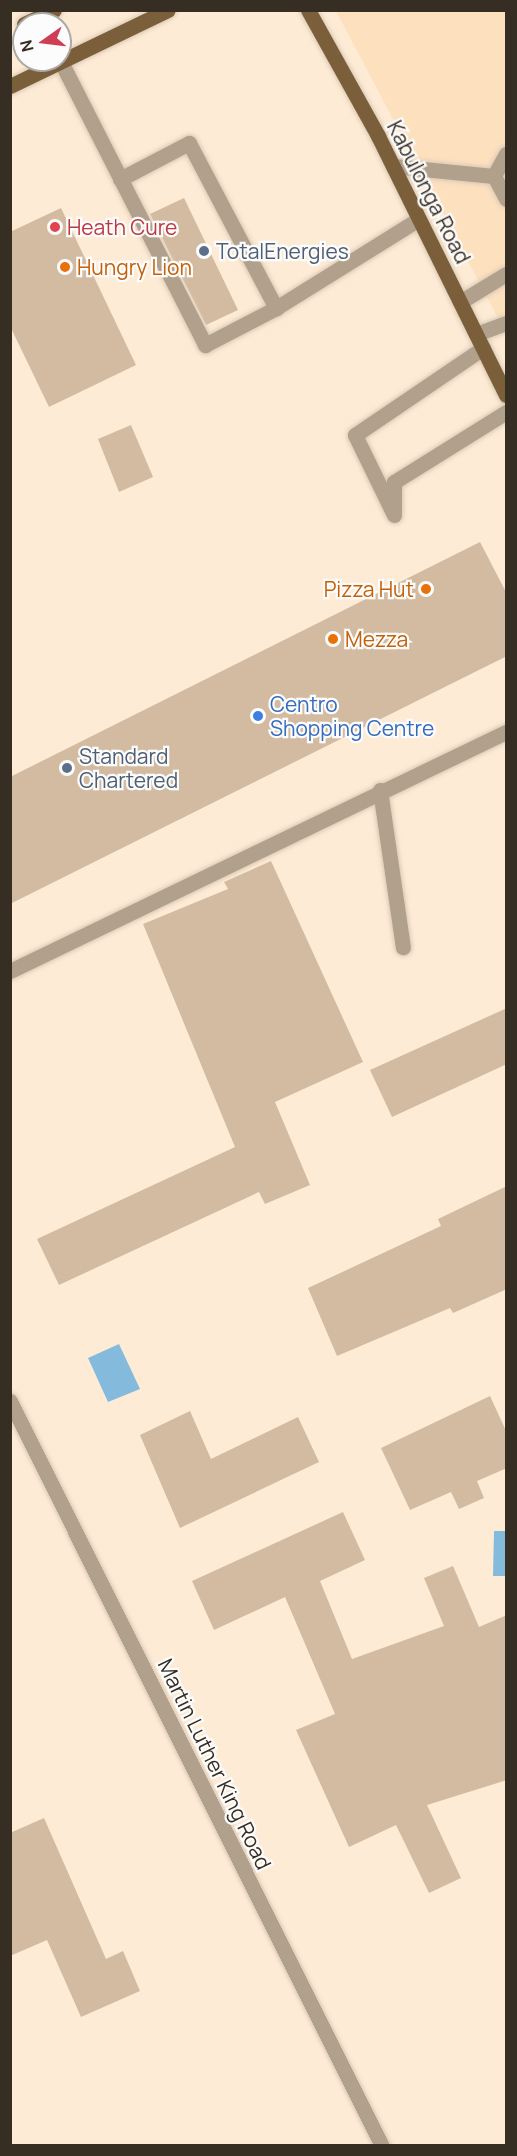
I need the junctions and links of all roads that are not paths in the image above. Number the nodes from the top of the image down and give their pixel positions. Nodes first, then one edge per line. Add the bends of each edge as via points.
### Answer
1 (168, 10) edge
2 (308, 10) edge
3 (72, 57) edge
4 (40, 72) edge
5 (66, 72) edge
6 (10, 86) edge
7 (507, 154) edge
8 (393, 166) junction
9 (494, 176) junction
10 (120, 179) junction
11 (507, 199) edge
12 (419, 219) junction
13 (507, 274) edge
14 (460, 302) junction
15 (276, 308) junction
16 (507, 323) edge
17 (476, 334) junction
18 (483, 348) junction
19 (507, 395) edge
20 (507, 412) edge
21 (507, 732) edge
22 (380, 790) junction
23 (404, 947) dead end
24 (10, 971) edge
25 (10, 1401) edge
26 (382, 2145) edge

1 - 3 main road
2 - 8 main road, Kabulonga Road
4 - 6 main road
5 - 10 street
7 - 9 street
8 - 9 street
8 - 12 main road, Kabulonga Road
9 - 11 street
10 - 15 street via 189,142
10 - 15 street via 205,345
12 - 14 main road, Kabulonga Road
12 - 15 street
13 - 14 street
14 - 17 main road, Kabulonga Road
16 - 17 street
17 - 18 main road, Kabulonga Road
18 - 19 main road, Kabulonga Road
18 - 20 street via 355,435 394,515 394,482
21 - 22 street
22 - 23 street
22 - 24 street
25 - 26 street, Martin Luther King Road

